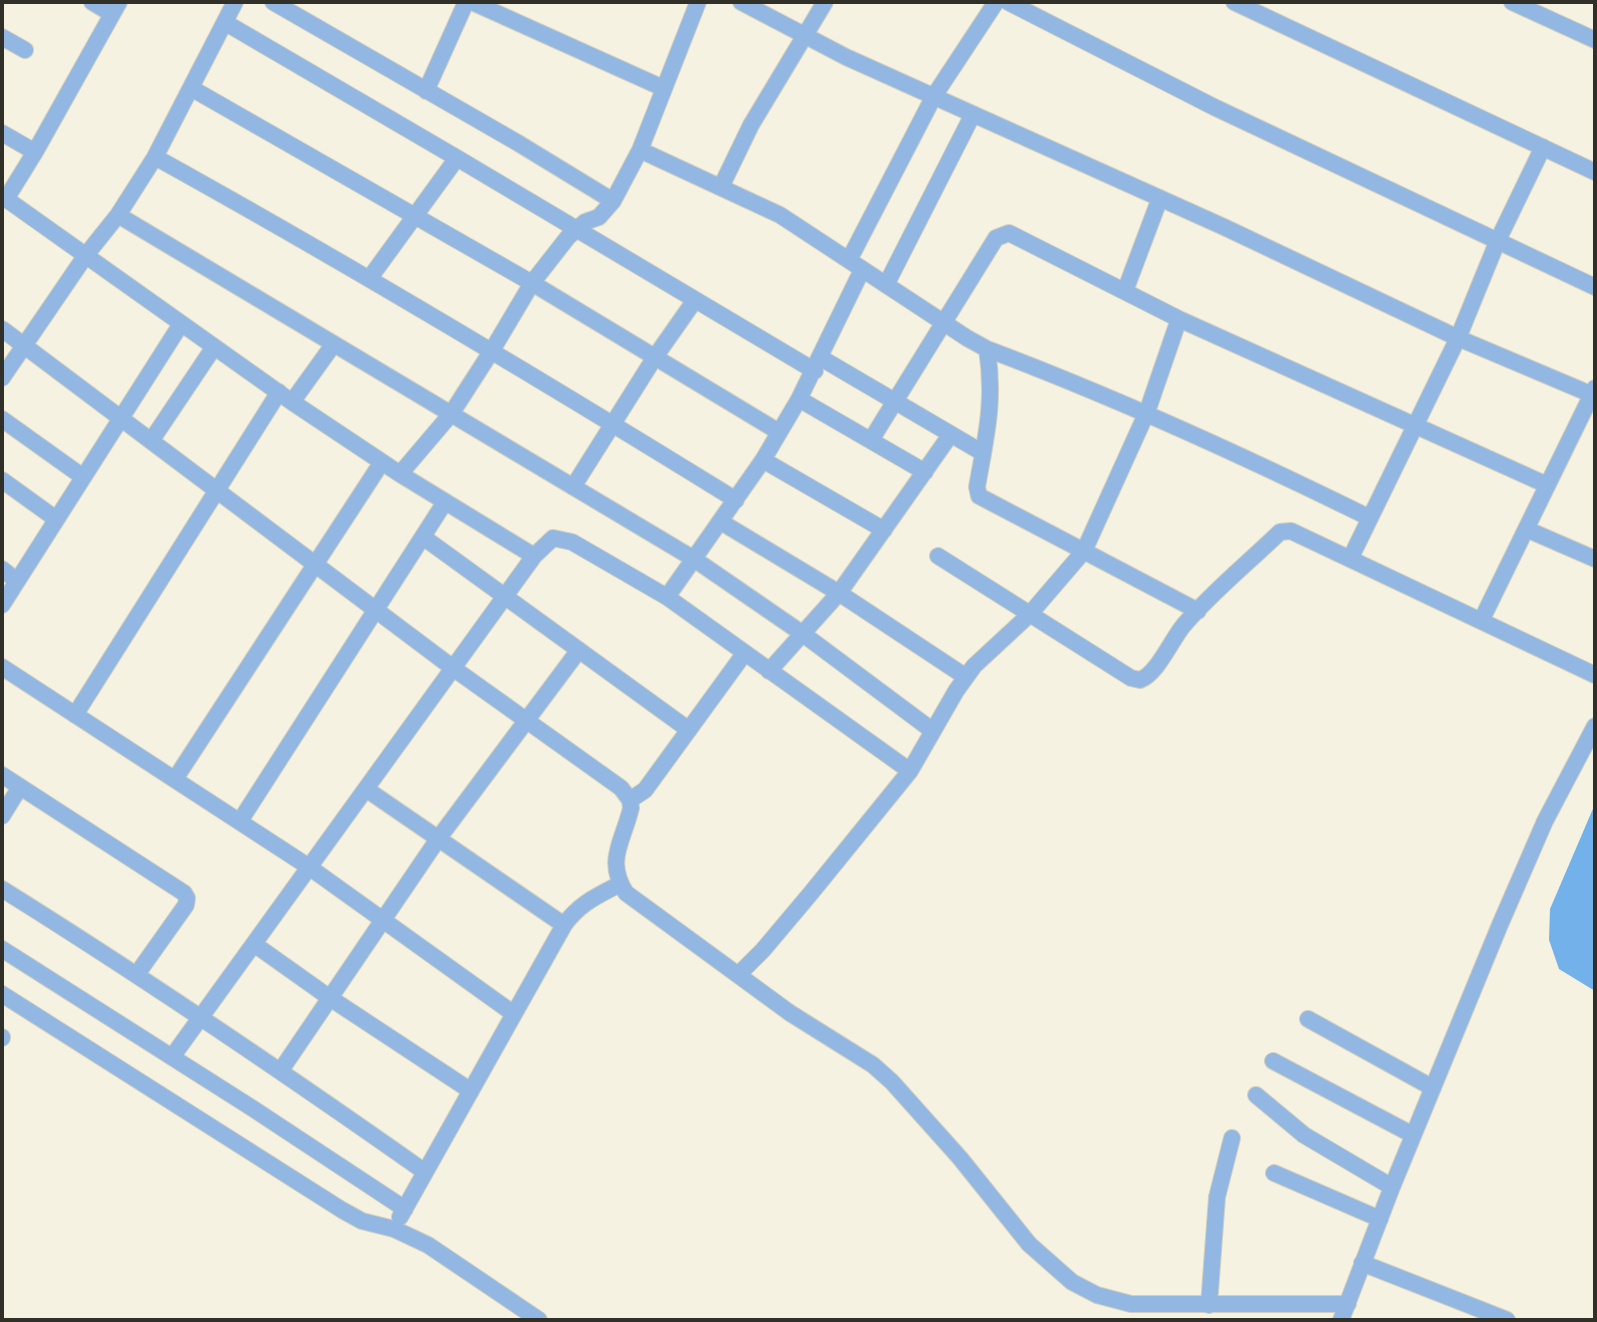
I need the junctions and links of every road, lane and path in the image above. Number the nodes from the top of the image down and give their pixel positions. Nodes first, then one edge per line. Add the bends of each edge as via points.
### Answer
1 (92, 2) edge
2 (235, 2) edge
3 (273, 2) edge
4 (466, 2) edge
5 (472, 2) edge
6 (698, 2) edge
7 (740, 2) edge
8 (825, 2) edge
9 (996, 2) edge
10 (1008, 2) edge
11 (1234, 2) edge
12 (1512, 2) edge
13 (116, 8) edge
14 (226, 23) junction
15 (807, 35) junction
16 (2, 37) edge
17 (1595, 40) edge
18 (24, 50) dead end
19 (191, 88) junction
20 (663, 88) junction
21 (426, 91) junction
22 (934, 96) junction
23 (973, 114) junction
24 (2, 133) edge
25 (1543, 147) junction
26 (640, 150) junction
27 (35, 152) junction
28 (155, 157) junction
29 (457, 158) junction
30 (1595, 172) edge
31 (721, 187) junction
32 (4, 197) edge
33 (1160, 198) junction
34 (613, 201) junction
35 (118, 215) junction
36 (414, 216) junction
37 (577, 229) junction
38 (1497, 240) junction
39 (86, 255) junction
40 (856, 265) junction
41 (369, 279) junction
42 (531, 283) junction
43 (886, 285) junction
44 (1595, 287) edge
45 (1125, 291) junction
46 (695, 300) junction
47 (1179, 319) junction
48 (943, 321) junction
49 (181, 324) junction
50 (2, 329) edge
51 (1458, 338) junction
52 (23, 345) junction
53 (333, 345) junction
54 (214, 347) junction
55 (987, 349) junction
56 (491, 352) junction
57 (655, 358) junction
58 (818, 365) junction
59 (2, 378) edge
60 (1594, 393) edge
61 (285, 397) junction
62 (799, 399) junction
63 (893, 401) junction
64 (1147, 412) junction
65 (451, 414) junction
66 (2, 419) edge
67 (120, 419) junction
68 (612, 424) junction
69 (1416, 427) junction
70 (779, 432) junction
71 (951, 434) junction
72 (871, 440) junction
73 (150, 441) junction
74 (983, 453) junction
75 (763, 460) junction
76 (382, 462) junction
77 (925, 472) junction
78 (400, 474) junction
79 (83, 477) junction
80 (2, 480) edge
81 (1547, 485) junction
82 (573, 487) junction
83 (216, 490) junction
84 (736, 500) junction
85 (446, 502) junction
86 (56, 519) junction
87 (1370, 519) junction
88 (721, 522) junction
89 (1525, 529) junction
90 (884, 530) junction
91 (423, 537) junction
92 (1084, 551) junction
93 (534, 556) junction
94 (938, 556) dead end
95 (694, 559) junction
96 (1350, 559) junction
97 (1595, 559) edge
98 (314, 562) junction
99 (2, 569) edge
100 (17, 581) junction
101 (839, 593) junction
102 (505, 596) junction
103 (667, 597) junction
104 (2, 605) edge
105 (376, 610) junction
106 (1198, 611) junction
107 (1029, 615) junction
108 (1481, 621) junction
109 (803, 634) junction
110 (579, 650) junction
111 (744, 654) junction
112 (2, 667) edge
113 (453, 668) junction
114 (769, 671) junction
115 (1595, 675) edge
116 (966, 677) junction
117 (75, 715) junction
118 (526, 720) junction
119 (1595, 726) edge
120 (689, 730) junction
121 (933, 731) junction
122 (910, 771) junction
123 (2, 775) edge
124 (175, 779) junction
125 (20, 787) junction
126 (366, 789) junction
127 (630, 800) junction
128 (2, 816) edge
129 (240, 821) junction
130 (438, 839) junction
131 (310, 867) junction
132 (620, 884) junction
133 (2, 889) edge
134 (383, 919) junction
135 (564, 925) junction
136 (254, 944) junction
137 (2, 949) edge
138 (137, 974) junction
139 (739, 974) junction
140 (2, 994) edge
141 (330, 998) junction
142 (514, 1014) junction
143 (201, 1016) junction
144 (1308, 1019) dead end
145 (172, 1057) junction
146 (1273, 1061) dead end
147 (281, 1070) junction
148 (1433, 1088) junction
149 (471, 1091) junction
150 (1256, 1094) dead end
151 (1413, 1135) junction
152 (1232, 1138) dead end
153 (425, 1172) junction
154 (1274, 1173) dead end
155 (1392, 1187) junction
156 (405, 1209) junction
157 (1380, 1219) junction
158 (394, 1228) junction
159 (1362, 1263) junction
160 (1348, 1304) junction
161 (1209, 1305) junction
162 (538, 1320) edge
163 (1340, 1320) edge
164 (1507, 1320) edge

1 - 13 street
2 - 14 street
3 - 21 street
4 - 21 street
5 - 20 street
6 - 20 street
7 - 15 street
8 - 15 street
9 - 22 street
10 - 38 street via 1214,107
11 - 25 street
12 - 17 street
13 - 27 street
14 - 19 street
14 - 29 street
15 - 22 street
15 - 31 street via 751,125
16 - 18 street
19 - 28 street
19 - 36 street
20 - 26 street
21 - 34 street
22 - 23 street
22 - 40 street
23 - 33 street
23 - 43 street
24 - 27 street
25 - 30 street
25 - 38 street
26 - 31 street
26 - 34 street
27 - 32 street
28 - 35 street
28 - 41 street
29 - 36 street
29 - 37 street
31 - 40 street via 780,215
32 - 39 street
33 - 45 street
33 - 51 street
34 - 37 street via 599,217
35 - 39 street
35 - 53 street
36 - 41 street
36 - 42 street
37 - 42 street
37 - 46 street
38 - 44 street
38 - 51 street
39 - 49 street
39 - 52 street
40 - 43 street
40 - 58 street
41 - 56 street
42 - 56 street
42 - 57 street
43 - 48 street
45 - 47 street
45 - 48 street via 1017,235 1003,233
46 - 57 street
46 - 58 street
47 - 64 street
47 - 69 street
48 - 55 street
48 - 63 street
49 - 54 street
49 - 67 street
50 - 52 street
51 - 60 street
51 - 69 street
52 - 59 street
52 - 67 street
53 - 61 street
53 - 65 street
54 - 61 street
54 - 73 street
55 - 64 street
55 - 74 street via 991,410
56 - 65 street
56 - 68 street
57 - 68 street
57 - 70 street
58 - 62 street
58 - 63 street
60 - 81 street
61 - 76 street
61 - 83 street
62 - 70 street
62 - 72 street
63 - 71 street
63 - 72 street
64 - 87 street
64 - 92 street
65 - 78 street
65 - 82 street
66 - 79 street
67 - 73 street
67 - 79 street
68 - 82 street
68 - 84 street
69 - 81 street
69 - 87 street
70 - 75 street
71 - 74 street
71 - 77 street
72 - 77 street
73 - 83 street
74 - 92 street via 979,496
75 - 84 street
75 - 90 street
76 - 78 street
76 - 98 street
77 - 90 street
78 - 85 street
79 - 86 street
80 - 86 street
81 - 89 street
82 - 95 street
83 - 98 street
83 - 117 street
84 - 88 street
85 - 91 street
85 - 93 street
86 - 100 street
87 - 96 street
88 - 95 street
88 - 101 street
89 - 97 street
89 - 108 street
90 - 101 street
91 - 102 street
91 - 105 street
92 - 106 street
92 - 107 street
93 - 102 street
93 - 103 street via 553,538 572,542
94 - 107 street
95 - 103 street
95 - 109 street
96 - 106 street via 1285,530
96 - 108 street
98 - 105 street
98 - 124 street
99 - 100 street
100 - 104 street
101 - 109 street
101 - 116 street
102 - 110 street
102 - 113 street
103 - 111 street
105 - 113 street
105 - 129 street
106 - 107 street via 1151,673 1140,680
107 - 116 street
108 - 115 street
109 - 114 street
109 - 121 street
110 - 118 street
110 - 120 street
111 - 114 street
111 - 120 street
112 - 117 street
113 - 118 street
113 - 126 street
114 - 122 street
116 - 121 street
117 - 124 street
118 - 127 street via 621,788
118 - 130 street
119 - 148 street via 1540,833
120 - 127 street via 645,790
121 - 122 street
122 - 139 street via 764,950
123 - 125 street
124 - 129 street
125 - 128 street
125 - 138 street via 184,893 186,905
126 - 130 street
126 - 131 street
127 - 132 street via 616,858
129 - 131 street
130 - 134 street
130 - 135 street
131 - 134 street
131 - 136 street
132 - 135 street via 584,903
132 - 139 street via 626,893
133 - 138 street
134 - 141 street
134 - 142 street
135 - 142 street
136 - 141 street
136 - 143 street
137 - 145 street
138 - 143 street
139 - 161 street via 892,1082 1029,1244 1072,1282 1131,1304
140 - 158 street via 342,1210 362,1221
141 - 147 street
141 - 149 street
142 - 149 street
143 - 145 street
143 - 147 street
144 - 148 street
145 - 156 street
146 - 151 street
147 - 153 street
148 - 151 street
149 - 153 street
150 - 155 street via 1304,1135
151 - 155 street
152 - 161 street via 1217,1197
153 - 156 street
154 - 157 street
155 - 157 street
156 - 158 street
157 - 159 street
158 - 162 street via 428,1245
159 - 160 street
159 - 164 street
160 - 161 street
160 - 163 street

